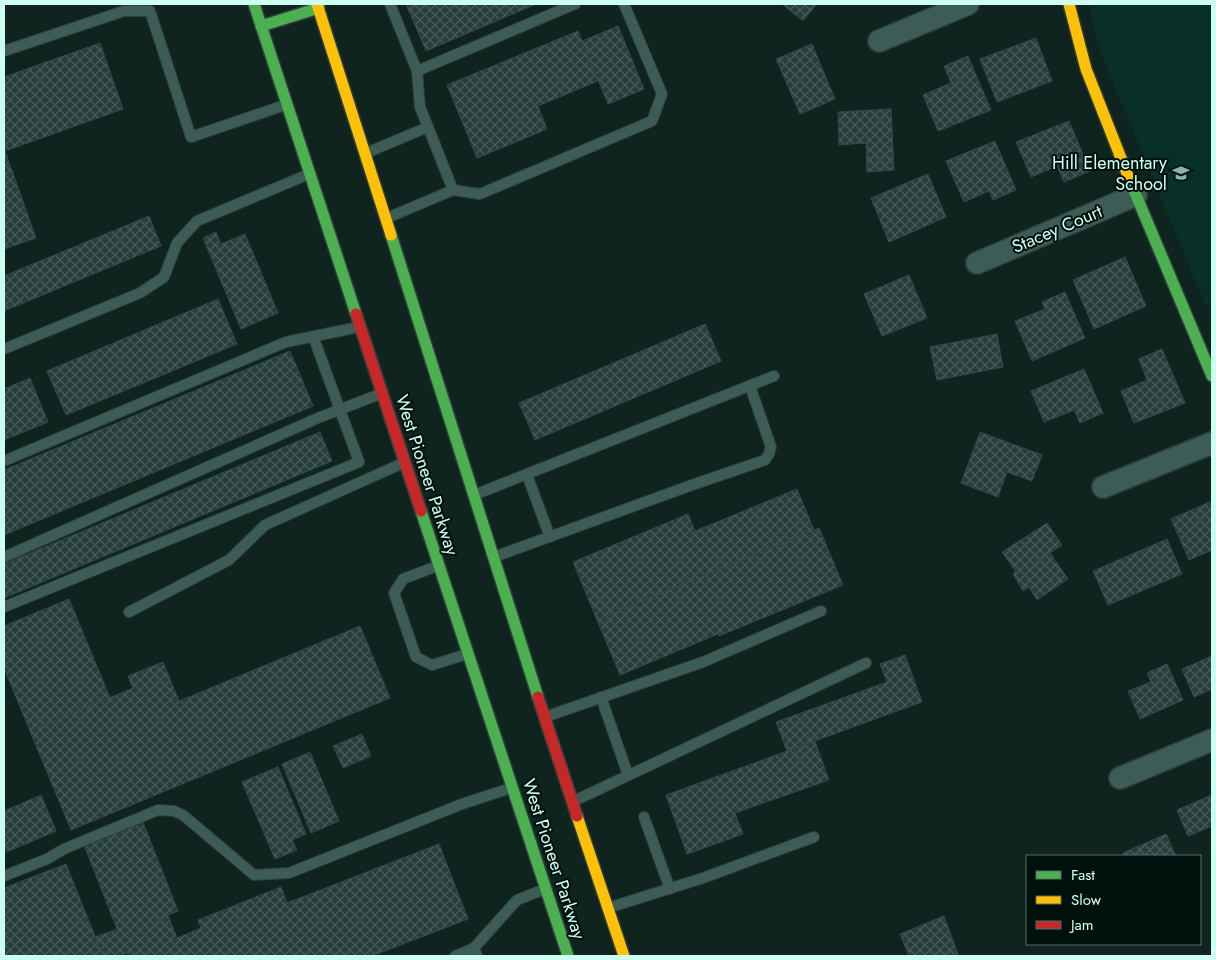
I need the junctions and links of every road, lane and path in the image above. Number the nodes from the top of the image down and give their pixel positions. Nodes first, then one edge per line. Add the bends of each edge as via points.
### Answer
1 (254, 4) edge
2 (330, 4) edge
3 (390, 4) edge
4 (575, 4) edge
5 (624, 4) edge
6 (968, 4) edge
7 (1069, 4) edge
8 (318, 6) edge
9 (554, 8) edge
10 (261, 26) junction
11 (879, 41) dead end
12 (4, 51) edge
13 (417, 71) junction
14 (286, 104) junction
15 (428, 127) junction
16 (365, 153) junction
17 (308, 174) junction
18 (453, 190) junction
19 (1136, 195) junction
20 (386, 219) junction
21 (977, 263) dead end
22 (359, 327) junction
23 (313, 336) junction
24 (4, 349) edge
25 (774, 376) dead end
26 (1212, 376) edge
27 (750, 386) junction
28 (381, 393) junction
29 (340, 409) junction
30 (1212, 443) edge
31 (4, 461) edge
32 (404, 463) junction
33 (527, 474) junction
34 (1103, 487) dead end
35 (474, 496) junction
36 (550, 537) junction
37 (4, 557) edge
38 (493, 558) junction
39 (438, 565) junction
40 (4, 607) edge
41 (821, 611) dead end
42 (129, 612) dead end
43 (467, 654) junction
44 (866, 663) dead end
45 (601, 698) junction
46 (544, 718) junction
47 (1212, 740) edge
48 (628, 775) junction
49 (1120, 778) dead end
50 (512, 788) junction
51 (572, 802) junction
52 (644, 817) dead end
53 (814, 837) dead end
54 (4, 876) edge
55 (545, 889) junction
56 (670, 889) junction
57 (607, 908) junction
58 (476, 952) edge
59 (455, 956) edge
60 (568, 956) edge
61 (624, 956) edge

1 - 10 main road, West Pioneer Parkway
2 - 8 lane
3 - 13 lane
4 - 9 lane
5 - 18 lane via 662,94 652,121 480,194
6 - 11 street
7 - 19 main road via 1086,69
8 - 10 main road
8 - 16 main road, West Pioneer Parkway
9 - 13 lane
10 - 14 main road, West Pioneer Parkway
12 - 14 lane via 124,11 150,11 191,137
13 - 15 lane via 420,107
14 - 17 main road, West Pioneer Parkway
15 - 16 lane
15 - 18 lane
16 - 20 main road, West Pioneer Parkway
17 - 22 main road, West Pioneer Parkway
17 - 24 lane via 196,221 177,243 164,277 140,293
18 - 20 lane
19 - 21 street, Stacey Court
19 - 26 main road
20 - 35 main road, West Pioneer Parkway
22 - 23 lane
22 - 28 main road, West Pioneer Parkway
23 - 29 lane
23 - 31 lane via 286,342
25 - 27 lane
27 - 33 lane
27 - 36 lane via 771,447 765,460
28 - 29 lane
28 - 32 main road, West Pioneer Parkway
29 - 37 lane
29 - 40 lane via 359,462
30 - 34 street
32 - 39 main road, West Pioneer Parkway
32 - 42 lane via 265,525 229,560
33 - 35 lane
33 - 36 lane
35 - 38 main road, West Pioneer Parkway
36 - 38 lane
38 - 46 main road, West Pioneer Parkway
39 - 43 main road, West Pioneer Parkway
39 - 43 lane via 403,579 394,593 416,657 432,664
41 - 45 lane via 704,662
43 - 50 main road, West Pioneer Parkway
44 - 48 lane
45 - 46 lane
45 - 48 lane
46 - 51 main road, West Pioneer Parkway
47 - 49 street
48 - 51 lane
50 - 54 lane via 462,804 289,873 254,875 183,815 158,810
50 - 55 main road, West Pioneer Parkway
51 - 57 main road, West Pioneer Parkway
52 - 56 lane
53 - 56 lane
55 - 58 lane via 517,900
55 - 60 main road, West Pioneer Parkway
56 - 57 lane
57 - 61 main road, West Pioneer Parkway
58 - 59 lane

